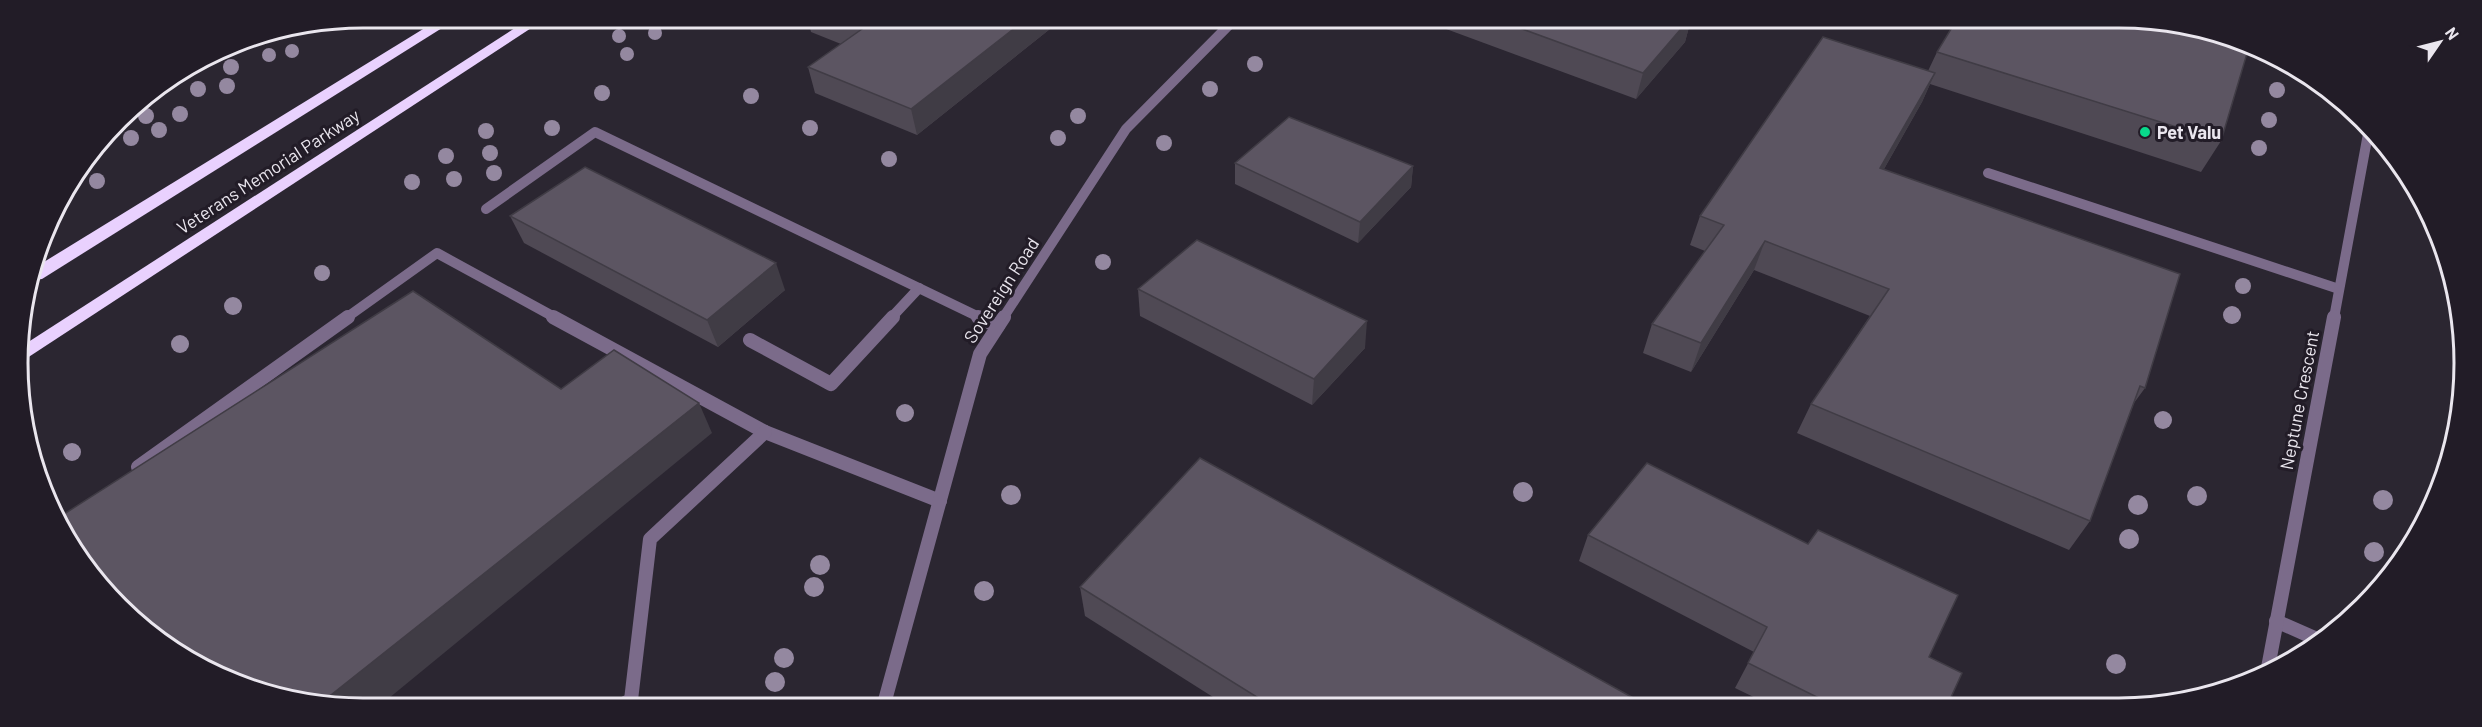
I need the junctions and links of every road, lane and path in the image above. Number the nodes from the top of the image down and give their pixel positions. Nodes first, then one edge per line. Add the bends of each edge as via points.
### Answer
1 (435, 28) edge
2 (524, 28) edge
3 (1226, 28) edge
4 (2367, 140) edge
5 (1988, 173) dead end
6 (486, 209) dead end
7 (41, 273) edge
8 (919, 288) junction
9 (2338, 289) junction
10 (998, 326) junction
11 (750, 340) dead end
12 (29, 350) edge
13 (765, 432) junction
14 (130, 473) edge
15 (940, 501) junction
16 (2276, 621) junction
17 (2312, 637) edge
18 (2269, 663) edge
19 (631, 698) edge
20 (886, 698) edge

1 - 7 highway, Veterans Memorial Parkway
2 - 12 highway, Veterans Memorial Parkway
3 - 10 street, Sovereign Road via 1126,129
4 - 9 street, Neptune Crescent
5 - 9 street
6 - 8 street via 595,132
8 - 10 street
8 - 11 street via 831,384
9 - 16 street, Neptune Crescent
10 - 15 street, Sovereign Road via 980,354
13 - 14 street via 437,253
13 - 15 street
13 - 19 street via 650,539
15 - 20 street, Sovereign Road
16 - 17 street
16 - 18 street, Neptune Crescent

